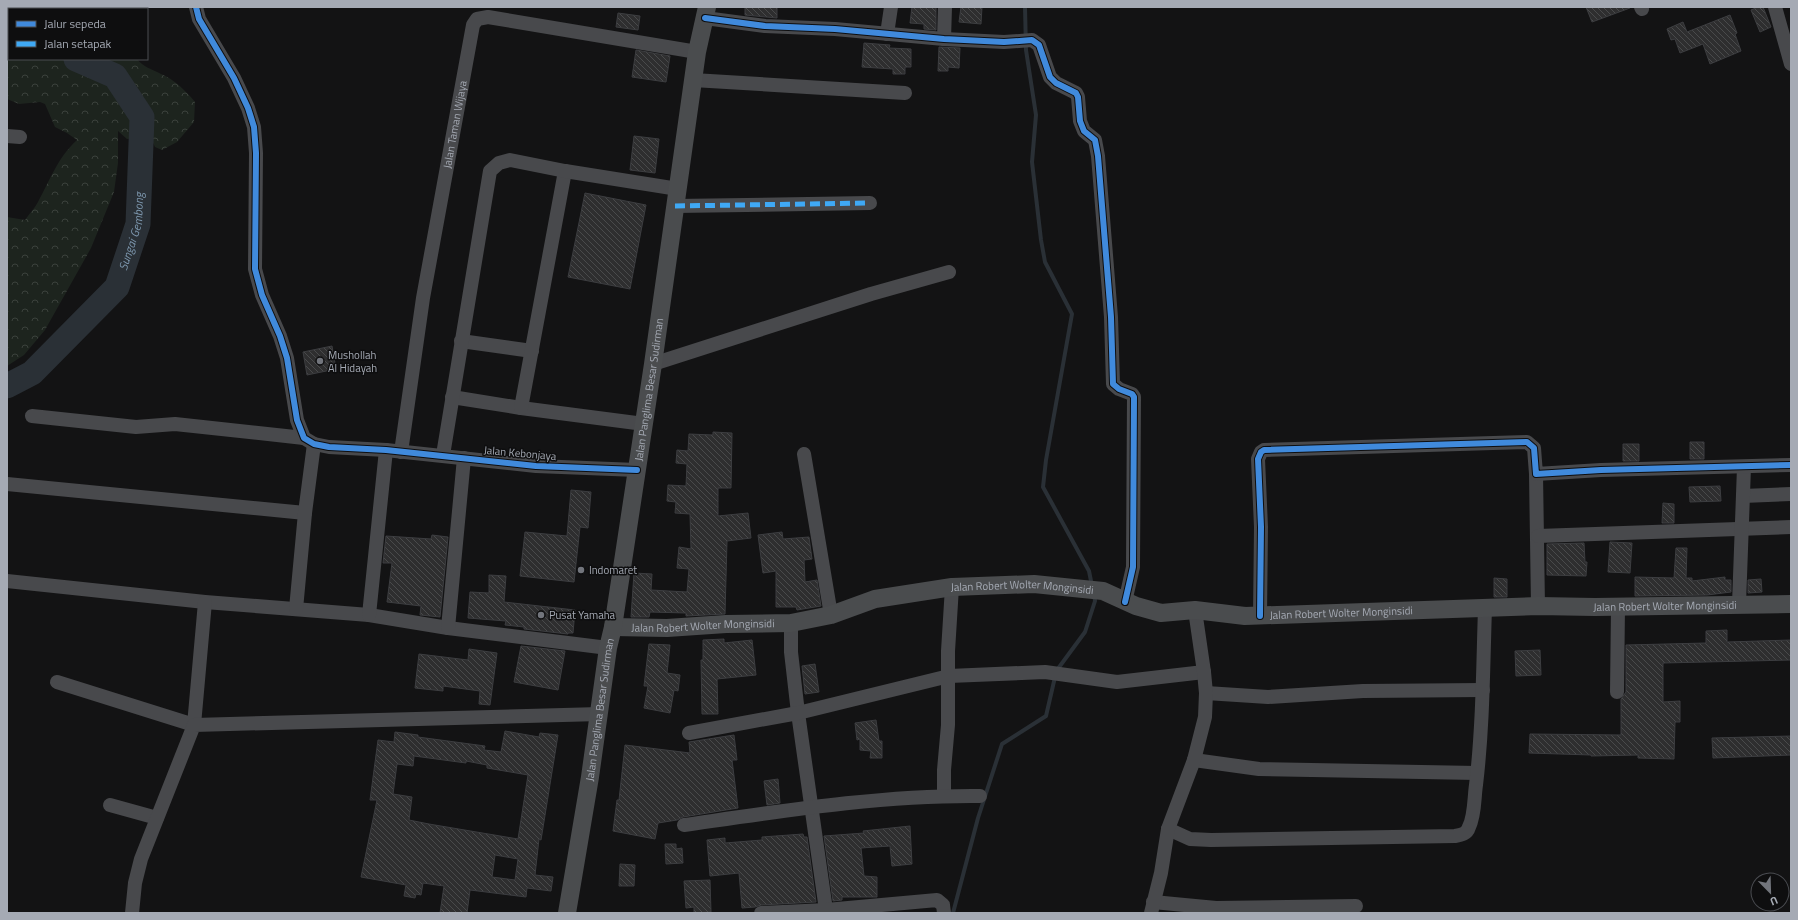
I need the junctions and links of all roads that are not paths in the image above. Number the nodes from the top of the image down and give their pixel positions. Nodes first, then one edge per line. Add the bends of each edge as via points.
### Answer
1 (196, 7) edge
2 (891, 7) edge
3 (945, 7) edge
4 (1775, 7) edge
5 (706, 13) edge
6 (887, 34) junction
7 (944, 40) junction
8 (697, 52) junction
9 (1791, 64) edge
10 (694, 80) junction
11 (905, 93) dead end
12 (565, 172) junction
13 (677, 197) junction
14 (870, 203) dead end
15 (949, 272) dead end
16 (461, 341) junction
17 (532, 351) junction
18 (653, 364) junction
19 (452, 397) junction
20 (521, 408) junction
21 (32, 416) dead end
22 (644, 424) junction
23 (309, 441) junction
24 (386, 450) junction
25 (401, 452) junction
26 (804, 454) dead end
27 (443, 455) junction
28 (464, 458) junction
29 (1791, 465) edge
30 (1744, 467) junction
31 (637, 470) junction
32 (1536, 474) junction
33 (7, 484) edge
34 (1791, 494) edge
35 (1743, 496) junction
36 (304, 513) junction
37 (1791, 527) edge
38 (1742, 529) junction
39 (1538, 536) junction
40 (7, 580) edge
41 (952, 587) junction
42 (205, 602) junction
43 (1125, 602) junction
44 (1739, 604) junction
45 (1791, 604) edge
46 (1538, 606) junction
47 (1618, 607) junction
48 (1485, 608) junction
49 (296, 609) junction
50 (1195, 610) junction
51 (369, 615) junction
52 (832, 615) junction
53 (1260, 616) junction
54 (791, 622) junction
55 (613, 627) junction
56 (448, 628) junction
57 (608, 648) junction
58 (1204, 672) junction
59 (949, 676) junction
60 (57, 682) dead end
61 (1483, 690) junction
62 (1617, 692) dead end
63 (1206, 693) junction
64 (798, 713) junction
65 (600, 714) junction
66 (194, 725) junction
67 (689, 733) dead end
68 (1194, 760) junction
69 (1477, 773) junction
70 (944, 796) junction
71 (980, 796) dead end
72 (110, 804) dead end
73 (811, 807) junction
74 (158, 818) junction
75 (684, 825) dead end
76 (1168, 829) junction
77 (1356, 906) dead end
78 (1152, 908) edge
79 (826, 910) junction
80 (132, 913) edge
81 (567, 913) edge
82 (761, 913) edge
83 (944, 913) edge

1 - 23 street via 200,19 234,78 254,127 255,269 262,295 287,358 297,420
2 - 6 street
3 - 7 street
4 - 9 street
5 - 6 street via 765,26
5 - 8 main road, Jalan Panglima Besar Sudirman
6 - 7 street
7 - 43 street via 1026,40 1039,45 1050,77 1076,93 1084,132 1096,143 1112,316 1114,384 1134,397 1133,566
8 - 10 main road, Jalan Panglima Besar Sudirman
8 - 25 street, Jalan Taman Wijaya via 488,17 477,19 473,25 425,290
10 - 11 street
10 - 13 main road, Jalan Panglima Besar Sudirman
12 - 13 street
12 - 16 street via 510,160 499,163 490,171
12 - 17 street
13 - 14 street
13 - 18 main road, Jalan Panglima Besar Sudirman
15 - 18 street via 871,294
16 - 17 street
16 - 19 street
17 - 20 street
18 - 22 main road, Jalan Panglima Besar Sudirman
19 - 20 street
19 - 27 street
20 - 22 street
21 - 23 street, Jalan Kebonjaya via 136,427 176,424
22 - 31 main road, Jalan Panglima Besar Sudirman
23 - 24 street, Jalan Kebonjaya via 329,447
23 - 36 street
24 - 25 street, Jalan Kebonjaya
24 - 51 street
25 - 27 street, Jalan Kebonjaya
26 - 52 street
27 - 28 street, Jalan Kebonjaya
28 - 31 street, Jalan Kebonjaya via 536,466
28 - 56 street
29 - 30 street
30 - 32 street
30 - 35 street
31 - 55 main road, Jalan Panglima Besar Sudirman
32 - 39 street
32 - 53 street via 1534,448 1527,442 1264,450 1258,459 1261,527
33 - 36 street
34 - 35 street
35 - 38 street
36 - 49 street
37 - 38 street
38 - 39 street
38 - 44 street
39 - 46 street
40 - 42 street
41 - 43 main road, Jalan Robert Wolter Monginsidi via 1034,584 1103,591
41 - 52 main road, Jalan Robert Wolter Monginsidi via 875,599
41 - 59 street
42 - 49 street
42 - 66 street
43 - 50 main road, Jalan Robert Wolter Monginsidi via 1161,613
44 - 45 main road, Jalan Robert Wolter Monginsidi
44 - 47 main road, Jalan Robert Wolter Monginsidi
46 - 47 main road, Jalan Robert Wolter Monginsidi
46 - 48 main road, Jalan Robert Wolter Monginsidi
47 - 62 street
48 - 53 main road, Jalan Robert Wolter Monginsidi
48 - 61 street
49 - 51 street
50 - 53 main road, Jalan Robert Wolter Monginsidi
50 - 58 street
51 - 56 street
52 - 54 main road, Jalan Robert Wolter Monginsidi
54 - 55 main road, Jalan Robert Wolter Monginsidi via 667,628
54 - 64 street via 791,652
55 - 57 main road, Jalan Panglima Besar Sudirman
56 - 57 street
57 - 65 main road, Jalan Panglima Besar Sudirman
58 - 59 street via 1117,682 1045,672
58 - 63 street
59 - 64 street
59 - 70 street
60 - 66 street
61 - 63 street via 1363,691 1268,697
61 - 69 street
63 - 68 street via 1205,717
64 - 67 street
64 - 73 street
65 - 66 street
65 - 81 main road, Jalan Panglima Besar Sudirman
66 - 74 street
68 - 69 street via 1259,770
68 - 76 street
69 - 76 street via 1469,828 1462,835 1211,840 1190,839
70 - 71 street
70 - 73 street
72 - 74 street
73 - 75 street
73 - 79 street
74 - 80 street via 141,859 135,882
76 - 78 street
77 - 78 street
79 - 82 street
79 - 83 street via 938,900 943,905

